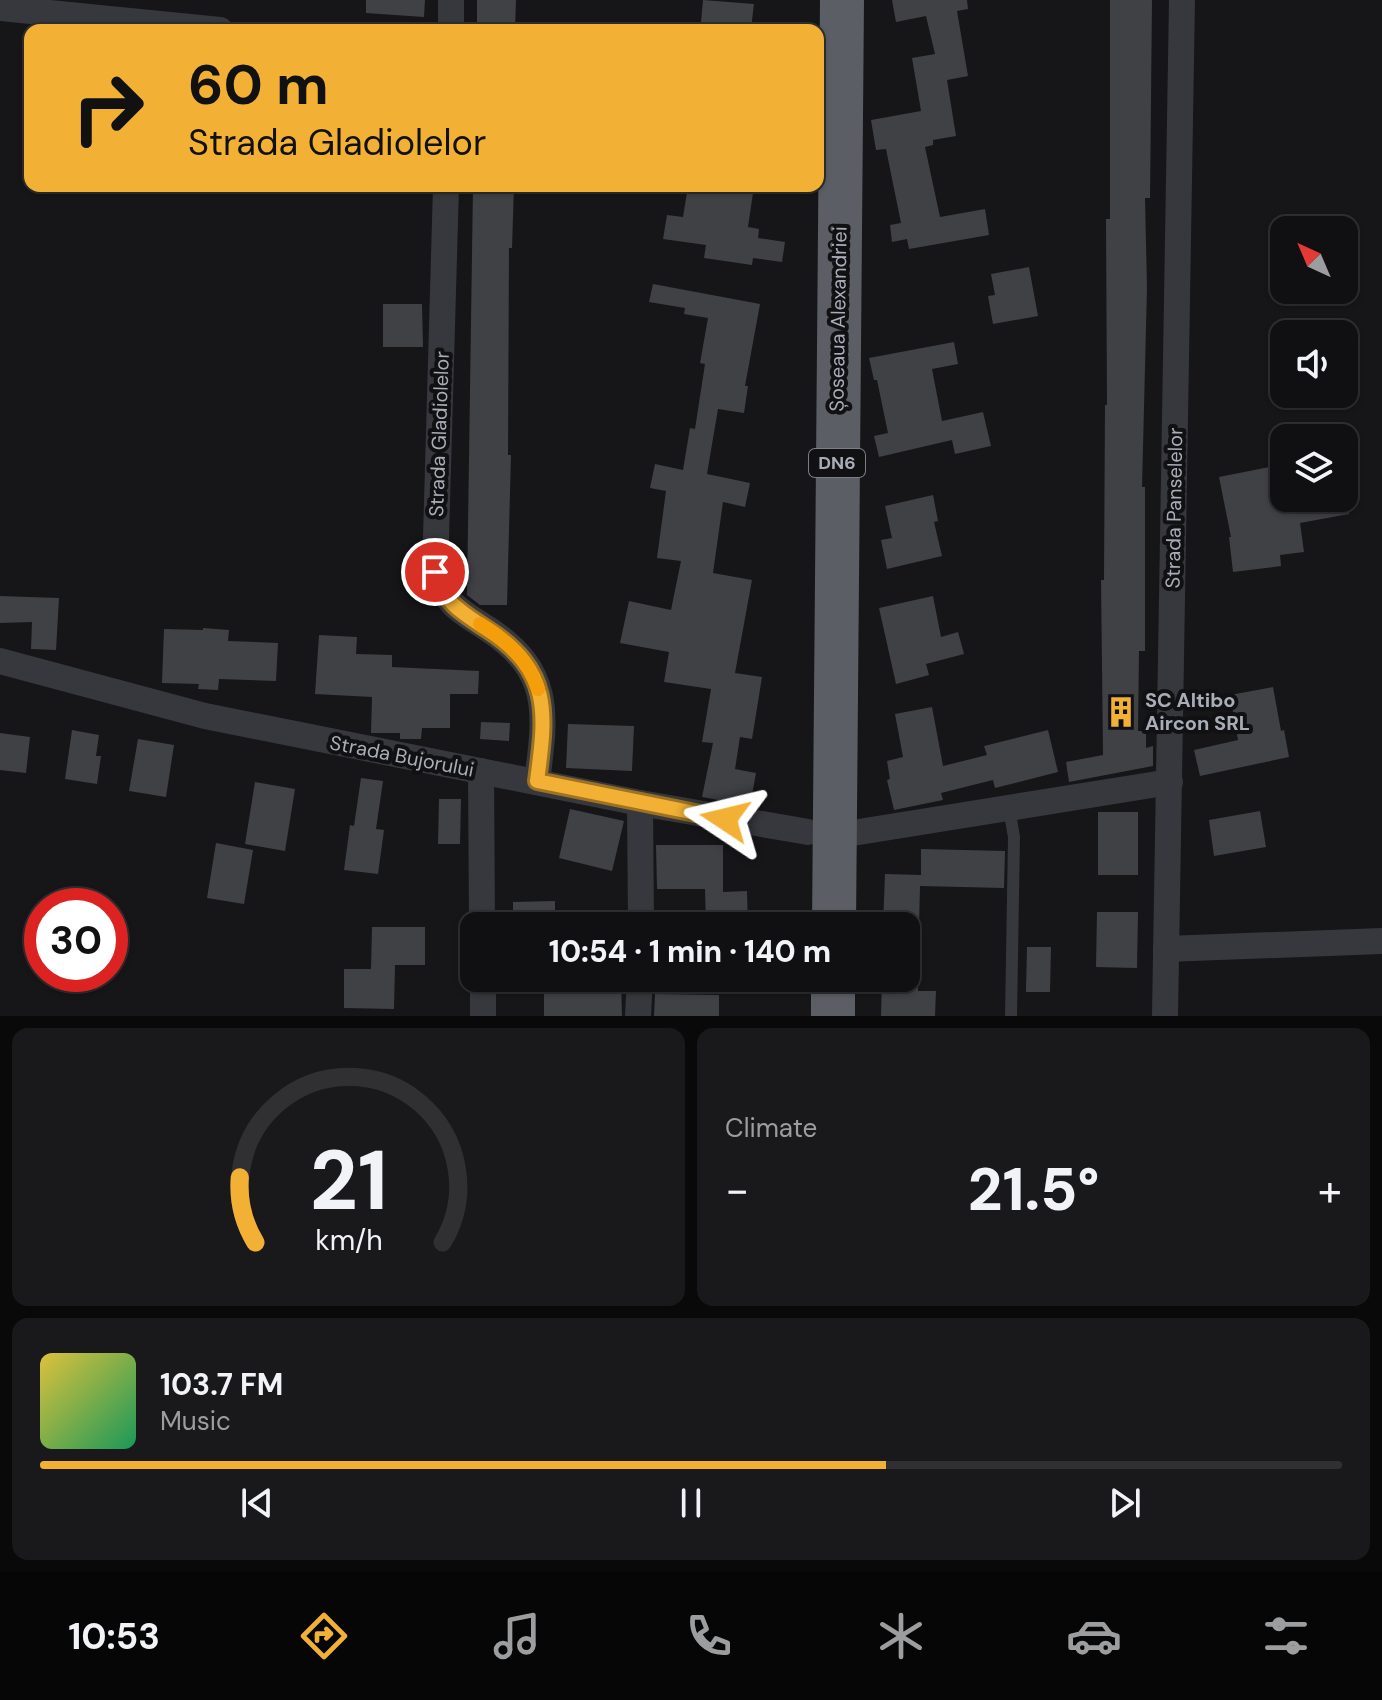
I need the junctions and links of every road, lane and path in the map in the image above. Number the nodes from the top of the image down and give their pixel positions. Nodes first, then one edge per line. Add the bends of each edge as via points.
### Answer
1 (451, 0) edge
2 (820, 0) edge
3 (842, 0) edge
4 (1182, 0) edge
5 (0, 8) edge
6 (160, 24) edge
7 (451, 24) edge
8 (820, 24) edge
9 (446, 192) edge
10 (818, 192) edge
11 (0, 661) edge
12 (481, 771) junction
13 (537, 781) junction
14 (1170, 782) junction
15 (640, 803) junction
16 (1009, 808) junction
17 (821, 834) junction
18 (482, 912) edge
19 (641, 912) edge
20 (809, 912) edge
21 (832, 912) edge
22 (1382, 941) edge
23 (1166, 949) junction
24 (483, 992) edge
25 (639, 992) edge
26 (807, 992) edge
27 (833, 992) edge
28 (483, 1016) edge
29 (638, 1016) edge
30 (807, 1016) edge
31 (833, 1016) edge
32 (1011, 1016) edge
33 (1165, 1016) edge

1 - 7 street
2 - 8 highway
3 - 17 highway, Șoseaua Alexandriei / DN6
4 - 14 street, Strada Panselelor
5 - 6 street
9 - 13 street, Strada Gladiolelor via 435,572 442,594 514,648 532,673 543,701
10 - 17 highway, Șoseaua Alexandriei / DN6 via 814,627
11 - 12 street, Strada Bujorului via 205,716
12 - 13 street, Strada Bujorului
12 - 18 street
13 - 15 street, Strada Bujorului
14 - 16 street, Strada Bujorului
14 - 23 street, Strada Panselelor
15 - 17 street, Strada Bujorului
15 - 19 street
16 - 17 street, Strada Bujorului
16 - 32 lane via 1014,837
17 - 20 highway, Șoseaua Alexandriei / DN6
17 - 21 highway, Șoseaua Alexandriei / DN6
22 - 23 street
23 - 33 street, Strada Panselelor
24 - 28 street
25 - 29 street
26 - 30 highway
27 - 31 highway

